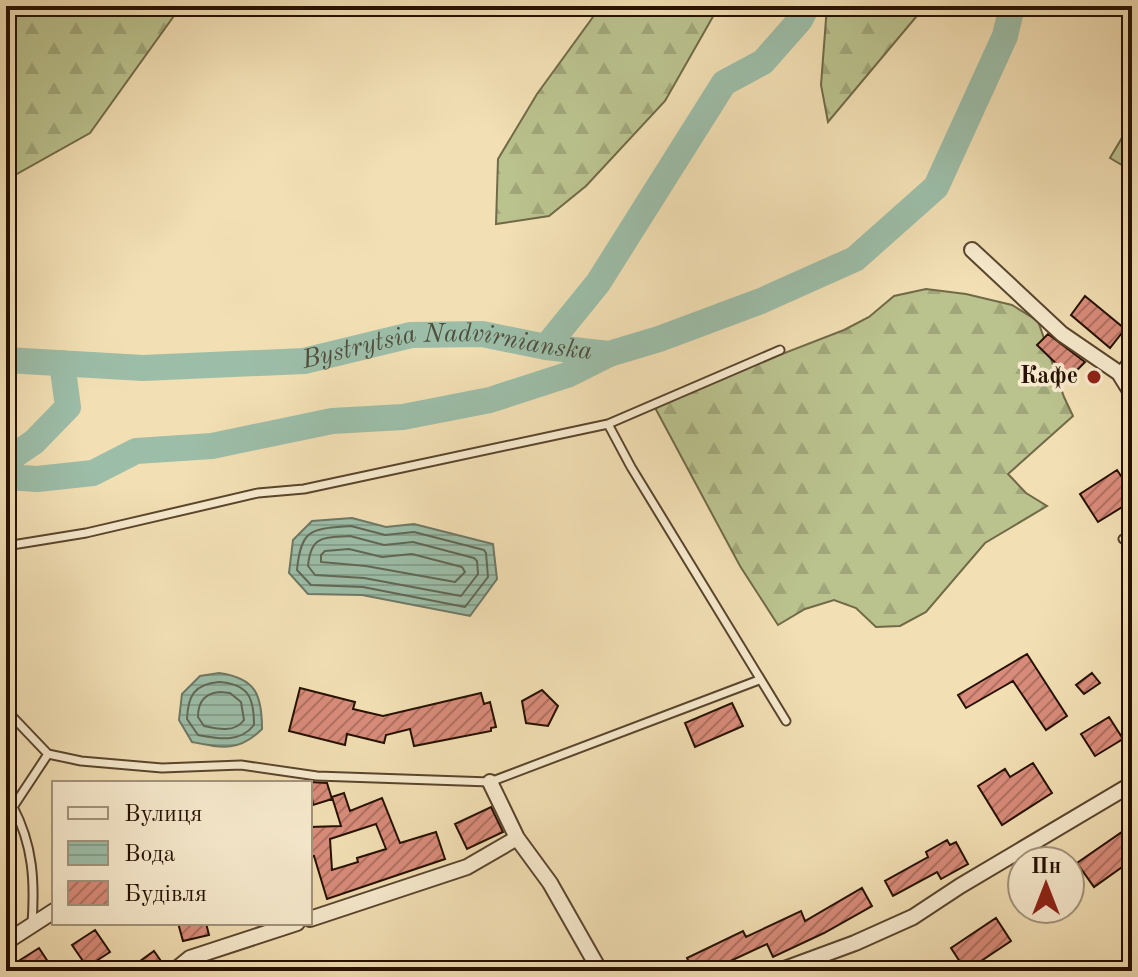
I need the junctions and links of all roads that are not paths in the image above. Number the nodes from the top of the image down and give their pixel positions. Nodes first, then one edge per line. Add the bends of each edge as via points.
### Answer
1 (972, 250) dead end
2 (780, 350) dead end
3 (1132, 355) edge
4 (1119, 373) junction
5 (1132, 394) edge
6 (608, 424) junction
7 (1132, 536) edge
8 (1123, 539) dead end
9 (6, 546) edge
10 (759, 680) junction
11 (6, 710) edge
12 (786, 721) dead end
13 (48, 754) junction
14 (490, 782) junction
15 (1132, 784) edge
16 (517, 838) junction
17 (52, 912) edge
18 (312, 918) edge
19 (291, 925) edge
20 (31, 926) junction
21 (6, 942) edge
22 (174, 971) edge
23 (600, 971) edge
24 (779, 971) edge

1 - 4 street via 1062,334
2 - 6 lane
3 - 4 lane
4 - 5 street
6 - 9 lane
6 - 10 lane
7 - 8 lane
10 - 12 lane
10 - 14 lane
11 - 13 lane
13 - 14 lane via 162,768 241,765 317,776
13 - 20 lane via 13,807 31,850
14 - 16 street
15 - 24 street via 913,917
16 - 18 street via 467,867
16 - 23 street via 550,883
17 - 20 street
19 - 22 street via 190,958
20 - 21 street

